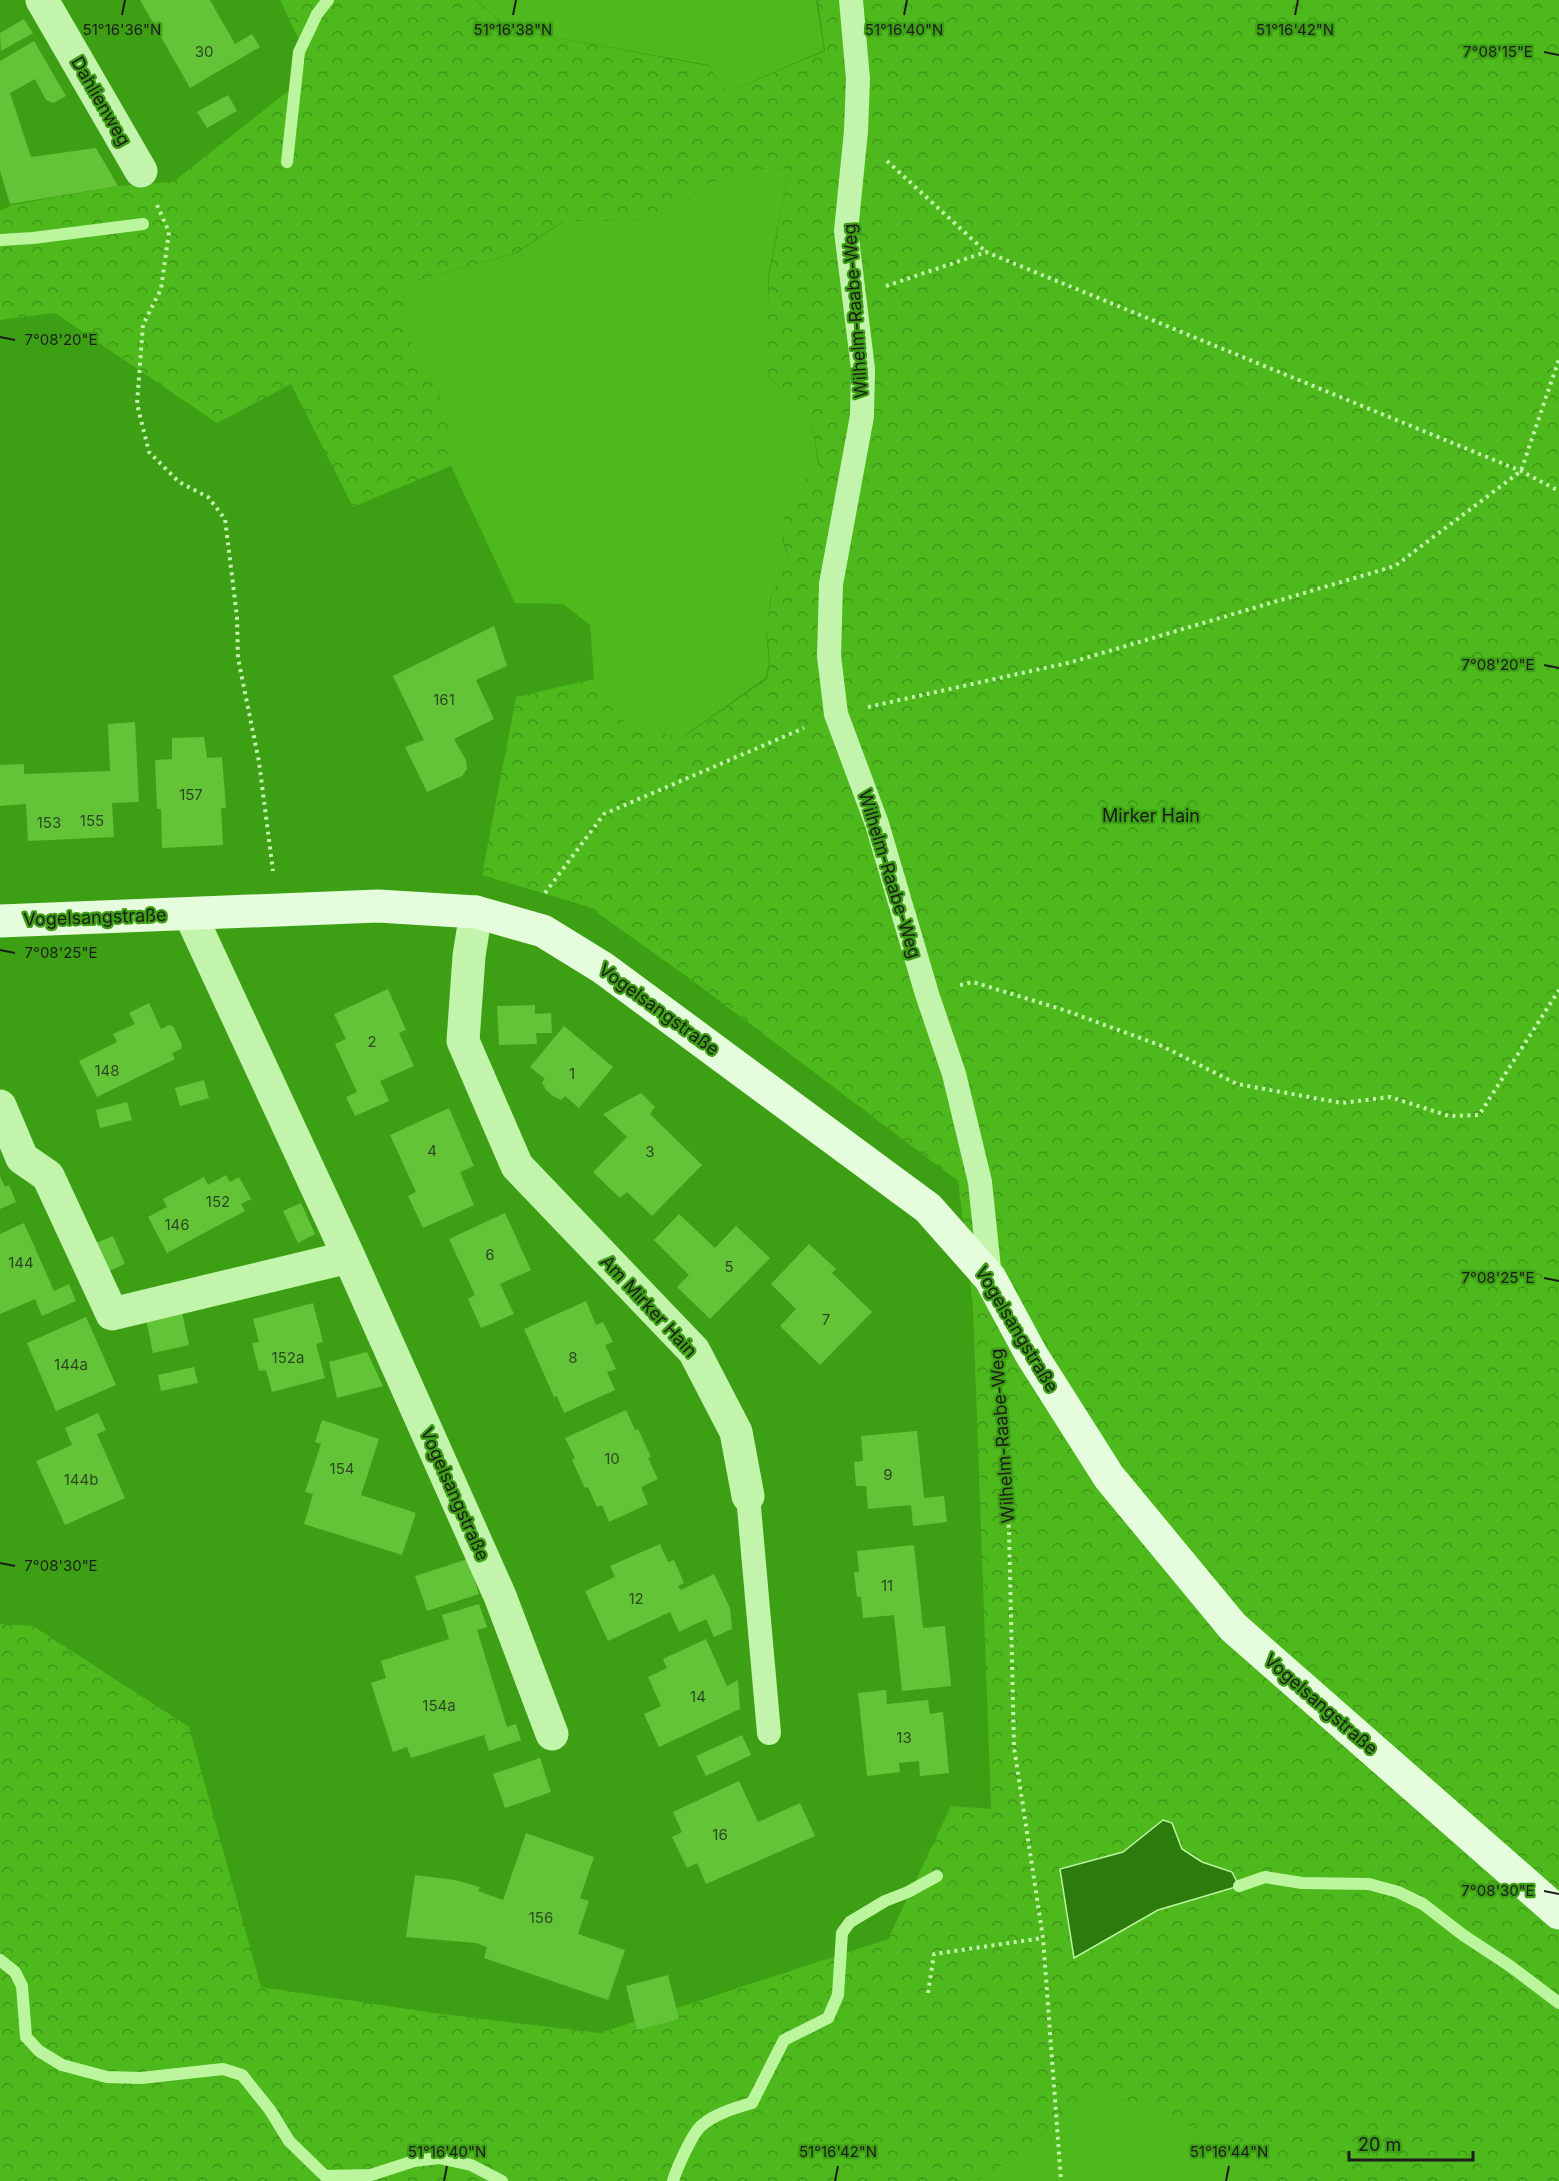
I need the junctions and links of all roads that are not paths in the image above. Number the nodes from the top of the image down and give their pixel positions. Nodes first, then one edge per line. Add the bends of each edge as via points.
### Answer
1 (42, 0) edge
2 (851, 0) edge
3 (141, 171) road end
4 (476, 912) junction
5 (190, 914) junction
6 (0, 921) edge
7 (0, 1106) edge
8 (349, 1257) junction
9 (990, 1278) junction
10 (748, 1496) joint
11 (770, 1733) dead end
12 (552, 1734) dead end
13 (1559, 1913) edge

1 - 3 street, Dahlienweg
2 - 9 lane, Wilhelm-Raabe-Weg via 858,79 846,231 863,369 862,416 831,584 829,656 836,714 878,824 954,1074 980,1182
4 - 5 street, Vogelsangstraße via 378,906
4 - 9 street, Vogelsangstraße via 543,931 603,968 928,1208
4 - 10 street, Am Mirker Hain via 463,1041 517,1166 694,1351 736,1432
5 - 6 street, Vogelsangstraße
5 - 8 street, Vogelsangstraße
7 - 8 street via 21,1158 48,1176 112,1314
8 - 12 street, Vogelsangstraße via 500,1596
9 - 13 street, Vogelsangstraße via 1031,1354 1110,1478 1233,1627
10 - 11 lane, Am Mirker Hain

